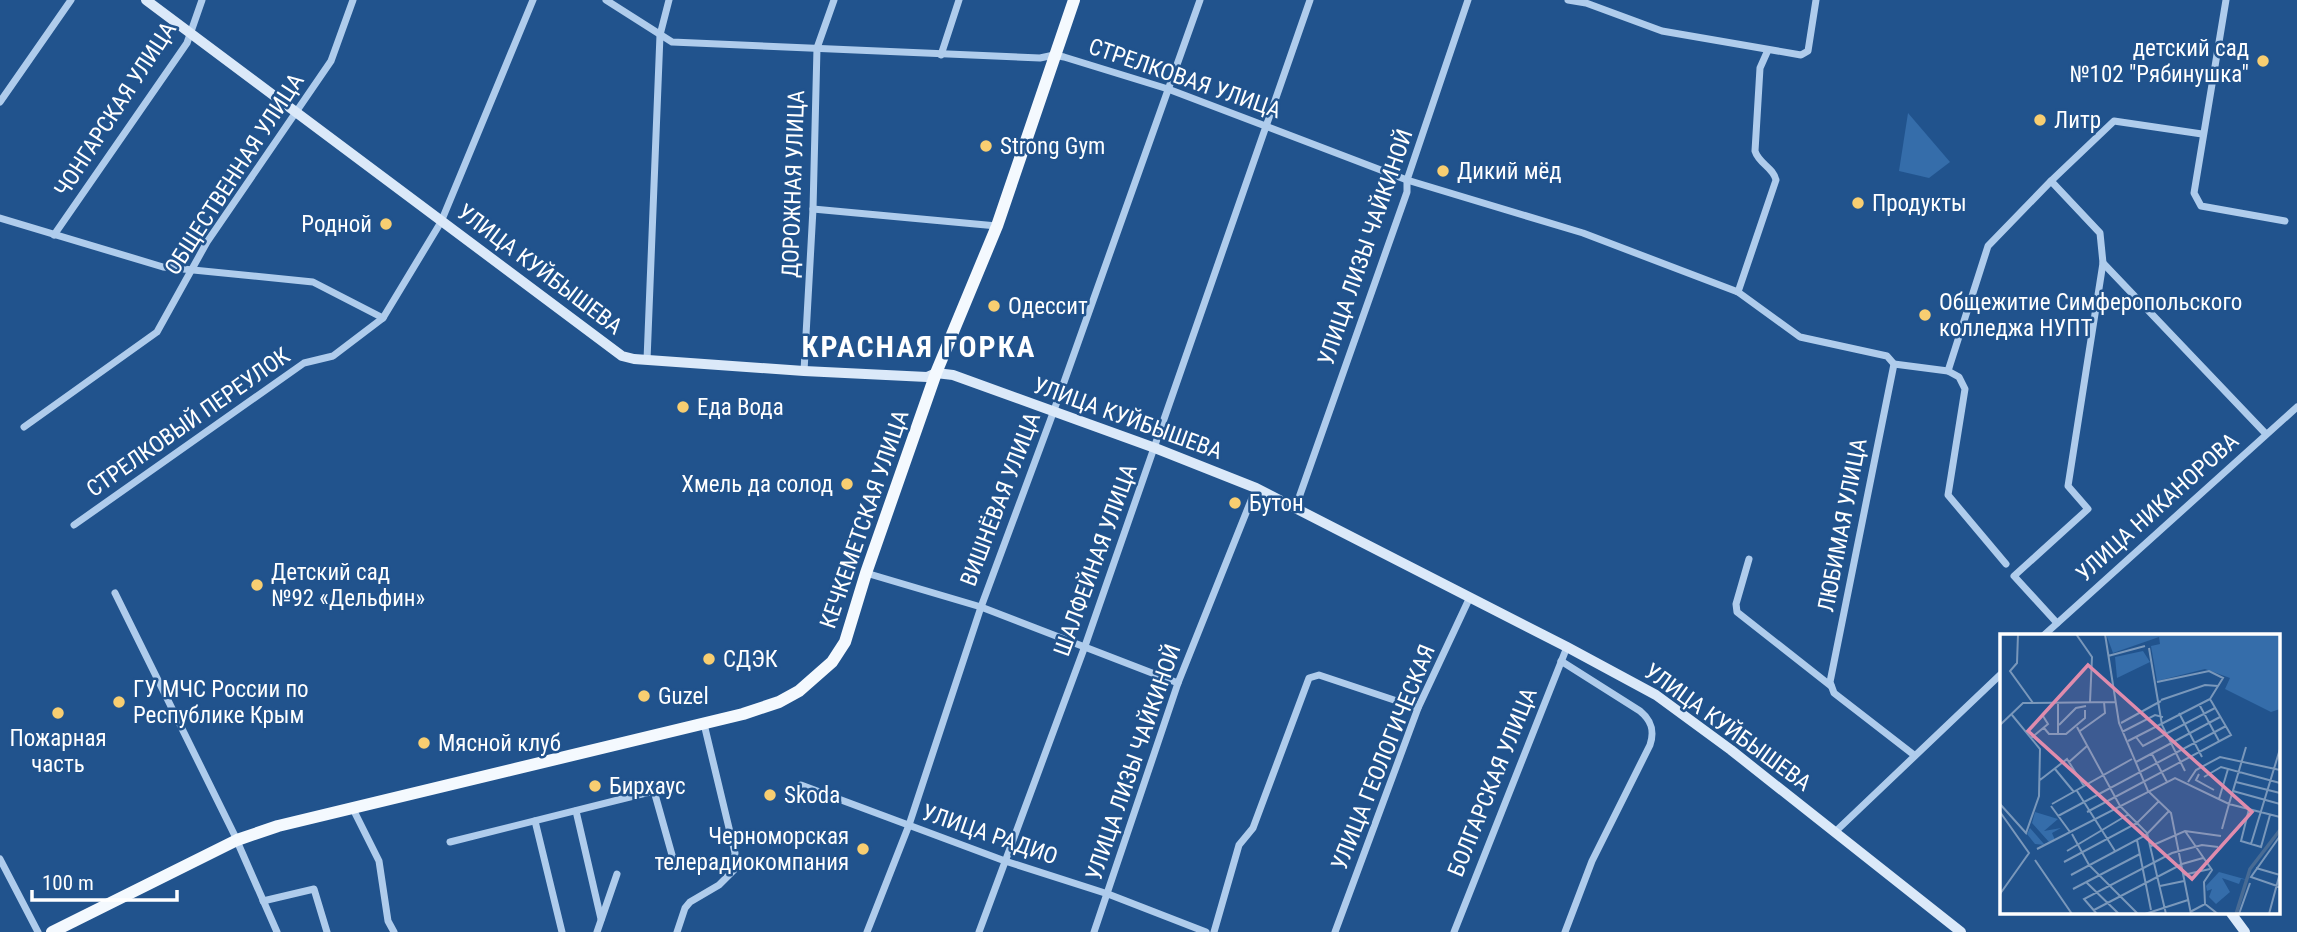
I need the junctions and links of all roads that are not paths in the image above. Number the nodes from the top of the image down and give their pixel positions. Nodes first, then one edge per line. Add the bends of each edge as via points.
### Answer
1 (71, 0) edge
2 (146, 0) edge
3 (202, 0) edge
4 (353, 0) edge
5 (533, 0) edge
6 (606, 0) edge
7 (669, 0) edge
8 (834, 0) edge
9 (959, 0) edge
10 (1074, 0) edge
11 (1200, 0) edge
12 (1310, 0) edge
13 (1468, 0) edge
14 (1568, 0) edge
15 (1816, 0) edge
16 (2226, 0) edge
17 (190, 33) junction
18 (660, 35) junction
19 (817, 48) junction
20 (1768, 50) junction
21 (941, 55) junction
22 (1054, 55) junction
23 (1168, 89) junction
24 (0, 102) edge
25 (295, 114) junction
26 (1265, 127) junction
27 (2202, 134) junction
28 (1407, 180) junction
29 (2051, 181) junction
30 (813, 209) junction
31 (0, 218) edge
32 (2285, 221) dead end
33 (441, 222) junction
34 (997, 226) junction
35 (54, 235) junction
36 (2102, 263) junction
37 (194, 268) junction
38 (1738, 292) junction
39 (383, 318) junction
40 (647, 360) junction
41 (1894, 364) junction
42 (1948, 371) junction
43 (804, 372) junction
44 (936, 373) junction
45 (2297, 407) edge
46 (1053, 413) junction
47 (24, 427) dead end
48 (2266, 434) junction
49 (1155, 448) junction
50 (1256, 488) junction
51 (1296, 506) junction
52 (74, 525) dead end
53 (1749, 559) dead end
54 (2006, 564) dead end
55 (866, 572) junction
56 (115, 593) dead end
57 (1471, 597) junction
58 (981, 607) junction
59 (2057, 623) junction
60 (2045, 634) edge
61 (1085, 646) junction
62 (1567, 647) junction
63 (1561, 661) junction
64 (2000, 675) edge
65 (1178, 683) junction
66 (1833, 690) junction
67 (1418, 708) junction
68 (704, 724) junction
69 (1914, 755) junction
70 (801, 785) dead end
71 (352, 807) junction
72 (576, 811) junction
73 (535, 821) junction
74 (909, 825) junction
75 (1835, 832) junction
76 (237, 841) junction
77 (450, 842) dead end
78 (0, 859) edge
79 (1005, 861) junction
80 (674, 862) dead end
81 (617, 874) dead end
82 (1108, 894) junction
83 (264, 901) junction
84 (2232, 914) edge
85 (601, 919) junction
86 (38, 932) edge
87 (52, 932) edge
88 (277, 932) edge
89 (327, 932) edge
90 (394, 932) edge
91 (562, 932) edge
92 (597, 932) edge
93 (677, 932) edge
94 (867, 932) edge
95 (979, 932) edge
96 (1094, 932) edge
97 (1206, 932) edge
98 (1214, 932) edge
99 (1335, 932) edge
100 (1454, 932) edge
101 (1565, 932) edge
102 (1961, 932) edge
103 (2245, 932) edge

1 - 24 street
2 - 17 main road, УЛИЦА КУЙБЫШЕВА
3 - 17 street, ЧОНГАРСКАЯ УЛИЦА
4 - 25 street, ОБЩЕСТВЕННАЯ УЛИЦА via 331,61
5 - 33 street, СТРЕЛКОВЫЙ ПЕРЕУЛОК
6 - 18 street, СТРЕЛКОВАЯ УЛИЦА
7 - 18 street
8 - 19 street, ДОРОЖНАЯ УЛИЦА
9 - 21 street
10 - 22 main road, КЕЧКЕМЕТСКАЯ УЛИЦА
11 - 23 street, ВИШНЁВАЯ УЛИЦА
12 - 26 street, ШАЛФЕЙНАЯ УЛИЦА
13 - 28 street, УЛИЦА ЛИЗЫ ЧАЙКИНОЙ
14 - 20 street via 1662,31
15 - 20 street via 1808,51 1801,55
16 - 27 street
17 - 25 main road, УЛИЦА КУЙБЫШЕВА
17 - 35 street, ЧОНГАРСКАЯ УЛИЦА
18 - 19 street, СТРЕЛКОВАЯ УЛИЦА via 672,41
18 - 40 street
19 - 21 street, СТРЕЛКОВАЯ УЛИЦА
19 - 30 street, ДОРОЖНАЯ УЛИЦА
20 - 38 street via 1760,68 1755,151 1776,180
21 - 22 street, СТРЕЛКОВАЯ УЛИЦА
22 - 23 street, СТРЕЛКОВАЯ УЛИЦА
22 - 34 main road, КЕЧКЕМЕТСКАЯ УЛИЦА
23 - 26 street, СТРЕЛКОВАЯ УЛИЦА
23 - 46 street, ВИШНЁВАЯ УЛИЦА
25 - 33 main road, УЛИЦА КУЙБЫШЕВА
25 - 37 street, ОБЩЕСТВЕННАЯ УЛИЦА via 228,209
26 - 28 street, СТРЕЛКОВАЯ УЛИЦА
26 - 49 street, ШАЛФЕЙНАЯ УЛИЦА
27 - 29 street via 2114,121
27 - 32 street via 2193,193 2201,206
28 - 38 street, СТРЕЛКОВАЯ УЛИЦА via 1583,233
28 - 51 street, УЛИЦА ЛИЗЫ ЧАЙКИНОЙ via 1408,192
29 - 36 street via 2100,233
29 - 42 street via 1988,246
30 - 34 street
30 - 43 street, ДОРОЖНАЯ УЛИЦА
31 - 35 street
33 - 39 street, СТРЕЛКОВЫЙ ПЕРЕУЛОК
33 - 40 main road, УЛИЦА КУЙБЫШЕВА via 622,356
34 - 44 main road, КЕЧКЕМЕТСКАЯ УЛИЦА
35 - 37 street via 163,267
36 - 48 street
36 - 59 street via 2068,486 2088,509 2014,576
37 - 39 street via 313,282
37 - 47 street, ОБЩЕСТВЕННАЯ УЛИЦА via 158,332
38 - 41 street, СТРЕЛКОВАЯ УЛИЦА via 1800,337 1887,356
39 - 52 street, СТРЕЛКОВЫЙ ПЕРЕУЛОК via 333,356 304,363
40 - 43 main road, УЛИЦА КУЙБЫШЕВА
41 - 42 street, СТРЕЛКОВАЯ УЛИЦА
41 - 66 street, ЛЮБИМАЯ УЛИЦА
42 - 54 street via 1959,377 1965,389 1948,495
43 - 44 main road, УЛИЦА КУЙБЫШЕВА via 927,377
44 - 46 main road, УЛИЦА КУЙБЫШЕВА via 953,375
44 - 55 main road, КЕЧКЕМЕТСКАЯ УЛИЦА
45 - 48 street, УЛИЦА НИКАНОРОВА
46 - 49 main road, УЛИЦА КУЙБЫШЕВА
46 - 58 street, ВИШНЁВАЯ УЛИЦА
48 - 59 street, УЛИЦА НИКАНОРОВА
49 - 50 main road, УЛИЦА КУЙБЫШЕВА
49 - 61 street, ШАЛФЕЙНАЯ УЛИЦА
50 - 51 main road, УЛИЦА КУЙБЫШЕВА
50 - 65 street, УЛИЦА ЛИЗЫ ЧАЙКИНОЙ
51 - 57 main road, УЛИЦА КУЙБЫШЕВА
53 - 66 street via 1737,612
55 - 58 street
55 - 68 main road, КЕЧКЕМЕТСКАЯ УЛИЦА via 845,642 816,678 779,702
56 - 76 street
57 - 62 main road, УЛИЦА КУЙБЫШЕВА
57 - 67 street, УЛИЦА ГЕОЛОГИЧЕСКАЯ
58 - 61 street
58 - 74 street, ВИШНЁВАЯ УЛИЦА
59 - 60 street, УЛИЦА НИКАНОРОВА
61 - 65 street
61 - 79 street, ШАЛФЕЙНАЯ УЛИЦА
62 - 63 street, БОЛГАРСКАЯ УЛИЦА
62 - 75 main road, УЛИЦА КУЙБЫШЕВА via 1656,695
63 - 100 street, БОЛГАРСКАЯ УЛИЦА
63 - 101 street via 1640,711 1653,729 1650,745 1592,861
64 - 69 street
65 - 82 street, УЛИЦА ЛИЗЫ ЧАЙКИНОЙ
66 - 69 street
67 - 98 street via 1319,675 1309,678 1253,828 1239,845
67 - 99 street, УЛИЦА ГЕОЛОГИЧЕСКАЯ
68 - 71 main road, КЕЧКЕМЕТСКАЯ УЛИЦА
68 - 93 street via 736,853 734,870 690,902
69 - 75 street
70 - 74 street, УЛИЦА РАДИО
71 - 76 main road, КЕЧКЕМЕТСКАЯ УЛИЦА via 278,825
71 - 90 street via 379,861 388,921
72 - 73 street
72 - 80 street via 654,791
72 - 85 street
73 - 77 street
73 - 91 street
74 - 79 street, УЛИЦА РАДИО
74 - 94 street, ВИШНЁВАЯ УЛИЦА
75 - 102 main road, УЛИЦА КУЙБЫШЕВА
76 - 83 street
76 - 87 main road, КЕЧКЕМЕТСКАЯ УЛИЦА
78 - 86 street
79 - 82 street, УЛИЦА РАДИО
79 - 95 street, ШАЛФЕЙНАЯ УЛИЦА
81 - 85 street
82 - 96 street, УЛИЦА ЛИЗЫ ЧАЙКИНОЙ
82 - 97 street, УЛИЦА РАДИО
83 - 88 street
83 - 89 street via 314,889
84 - 103 main road
85 - 92 street

